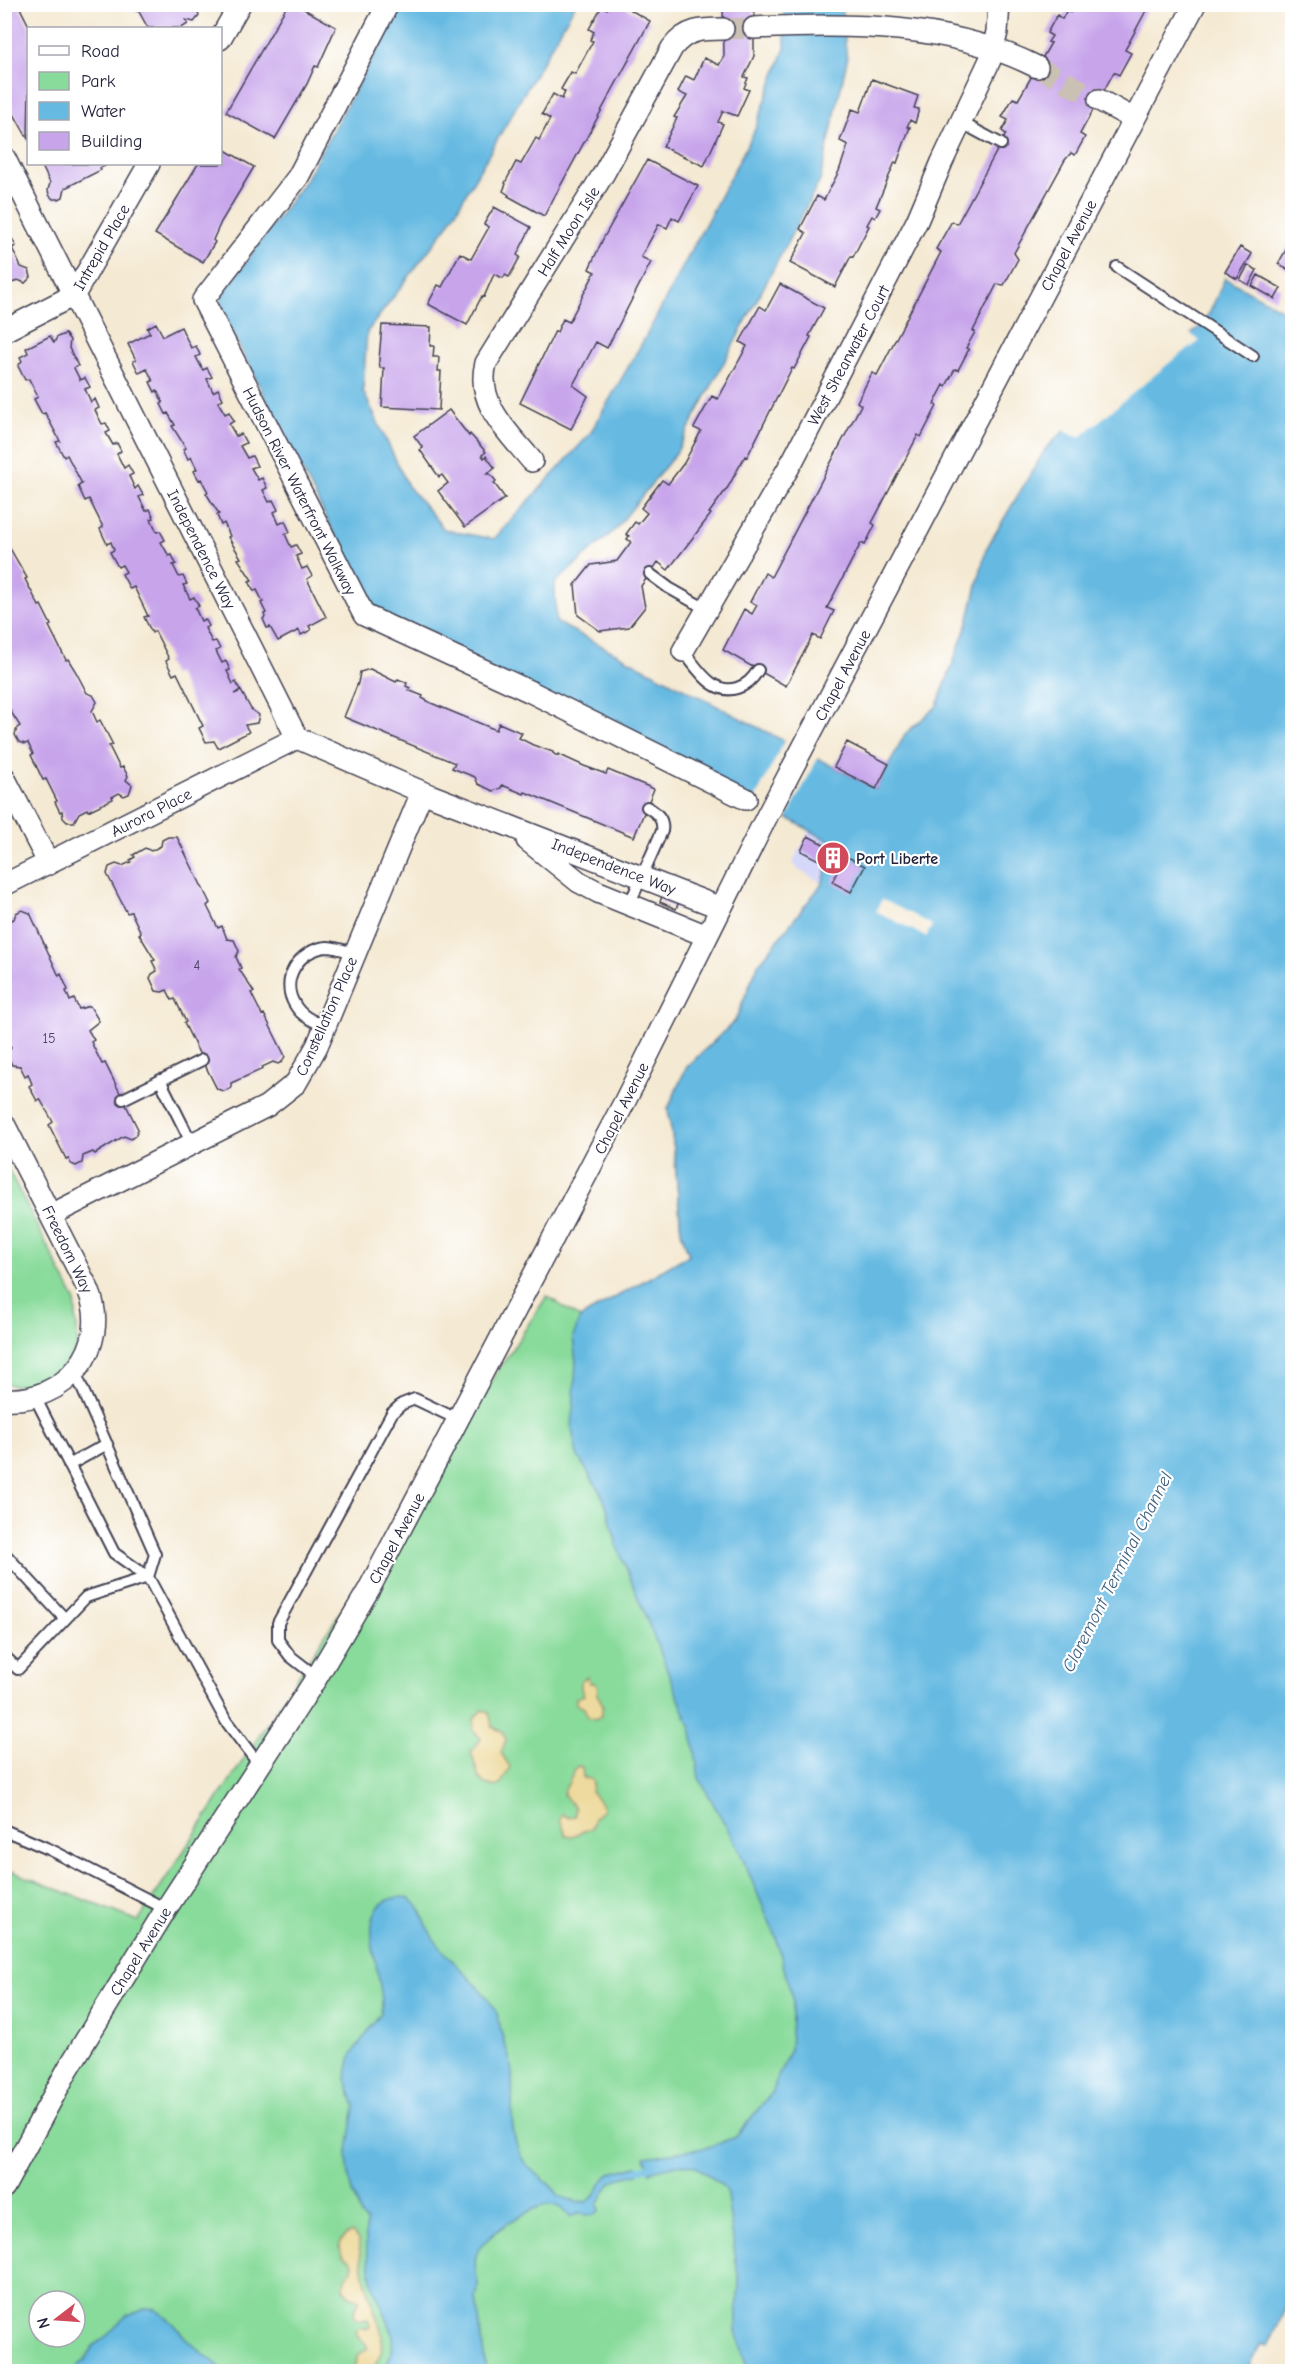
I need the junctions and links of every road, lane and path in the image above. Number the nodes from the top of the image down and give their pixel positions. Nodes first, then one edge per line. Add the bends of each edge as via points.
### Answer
1 (240, 4) edge
2 (388, 4) edge
3 (999, 4) edge
4 (1195, 4) edge
5 (764, 27) tunnel mouth
6 (723, 29) tunnel mouth
7 (222, 36) edge
8 (993, 49) junction
9 (1037, 67) tunnel mouth
10 (1098, 100) tunnel mouth
11 (1134, 119) junction
12 (960, 122) junction
13 (1001, 144) dead end
14 (4, 157) edge
15 (148, 165) edge
16 (1118, 267) dead end
17 (74, 295) junction
18 (4, 331) edge
19 (1253, 356) dead end
20 (532, 461) dead end
21 (650, 574) dead end
22 (706, 609) junction
23 (682, 651) joint
24 (758, 670) dead end
25 (297, 738) junction
26 (4, 777) edge
27 (422, 792) junction
28 (746, 800) dead end
29 (647, 807) dead end
30 (507, 825) junction
31 (49, 864) junction
32 (642, 876) junction
33 (4, 885) edge
34 (629, 904) junction
35 (722, 908) junction
36 (707, 936) junction
37 (354, 953) junction
38 (324, 1026) junction
39 (202, 1060) dead end
40 (160, 1080) junction
41 (123, 1099) dead end
42 (4, 1124) edge
43 (192, 1144) junction
44 (51, 1215) junction
45 (75, 1372) junction
46 (35, 1397) junction
47 (4, 1399) edge
48 (459, 1420) junction
49 (107, 1444) junction
50 (69, 1465) junction
51 (4, 1553) edge
52 (148, 1577) junction
53 (65, 1619) junction
54 (4, 1656) edge
55 (317, 1677) junction
56 (260, 1766) junction
57 (4, 1830) edge
58 (166, 1909) junction
59 (4, 2187) edge

1 - 7 street
2 - 28 street, Hudson River Waterfront Walkway via 298,177 203,300 364,615 531,692
3 - 8 street, West Shearwater Court
4 - 11 street, Chapel Avenue
5 - 8 street via 917,29
6 - 20 street, Half Moon Isle via 686,33 672,48 604,173 486,363 483,381 489,404
8 - 9 street
8 - 12 street, West Shearwater Court
10 - 11 street
11 - 35 street, Chapel Avenue
12 - 13 lane
12 - 22 street, West Shearwater Court via 902,252 793,460
14 - 17 street, Independence Way
15 - 17 street, Intrepid Place
16 - 19 lane
17 - 18 street, Intrepid Place
17 - 25 street, Independence Way
21 - 22 lane
22 - 23 street, West Shearwater Court
23 - 24 lane via 718,688 740,687 751,681
25 - 27 street, Independence Way
25 - 31 street, Aurora Place
26 - 31 street
27 - 30 street, Independence Way
27 - 37 street, Constellation Place
29 - 32 lane via 658,814 663,825
30 - 32 street, Independence Way
30 - 34 street, Independence Way via 579,882
31 - 33 street, Aurora Place
32 - 34 lane
32 - 35 street, Independence Way
34 - 36 street, Independence Way
35 - 36 street, Chapel Avenue
36 - 48 street, Chapel Avenue
37 - 38 street, Constellation Place
37 - 38 lane via 337,948 319,949 301,958 290,976 294,1005 308,1019
38 - 43 street, Constellation Place via 303,1073 288,1090 267,1106
39 - 40 lane
40 - 41 lane
40 - 43 lane
42 - 44 street, Freedom Way
43 - 44 street, Constellation Place
44 - 45 street, Freedom Way via 94,1308 91,1341
45 - 46 street, Freedom Way via 62,1384
45 - 49 lane
46 - 47 street, Freedom Way
46 - 50 lane
48 - 55 street, Chapel Avenue
48 - 55 lane via 415,1399 392,1413 278,1623 278,1640 290,1656
49 - 50 lane
49 - 52 lane via 155,1554
50 - 52 lane via 114,1553
51 - 53 lane
52 - 53 lane via 86,1597
52 - 56 lane via 226,1721
53 - 54 lane via 18,1669
55 - 56 street, Chapel Avenue
56 - 58 street, Chapel Avenue
57 - 58 lane
58 - 59 street, Chapel Avenue via 68,2069

